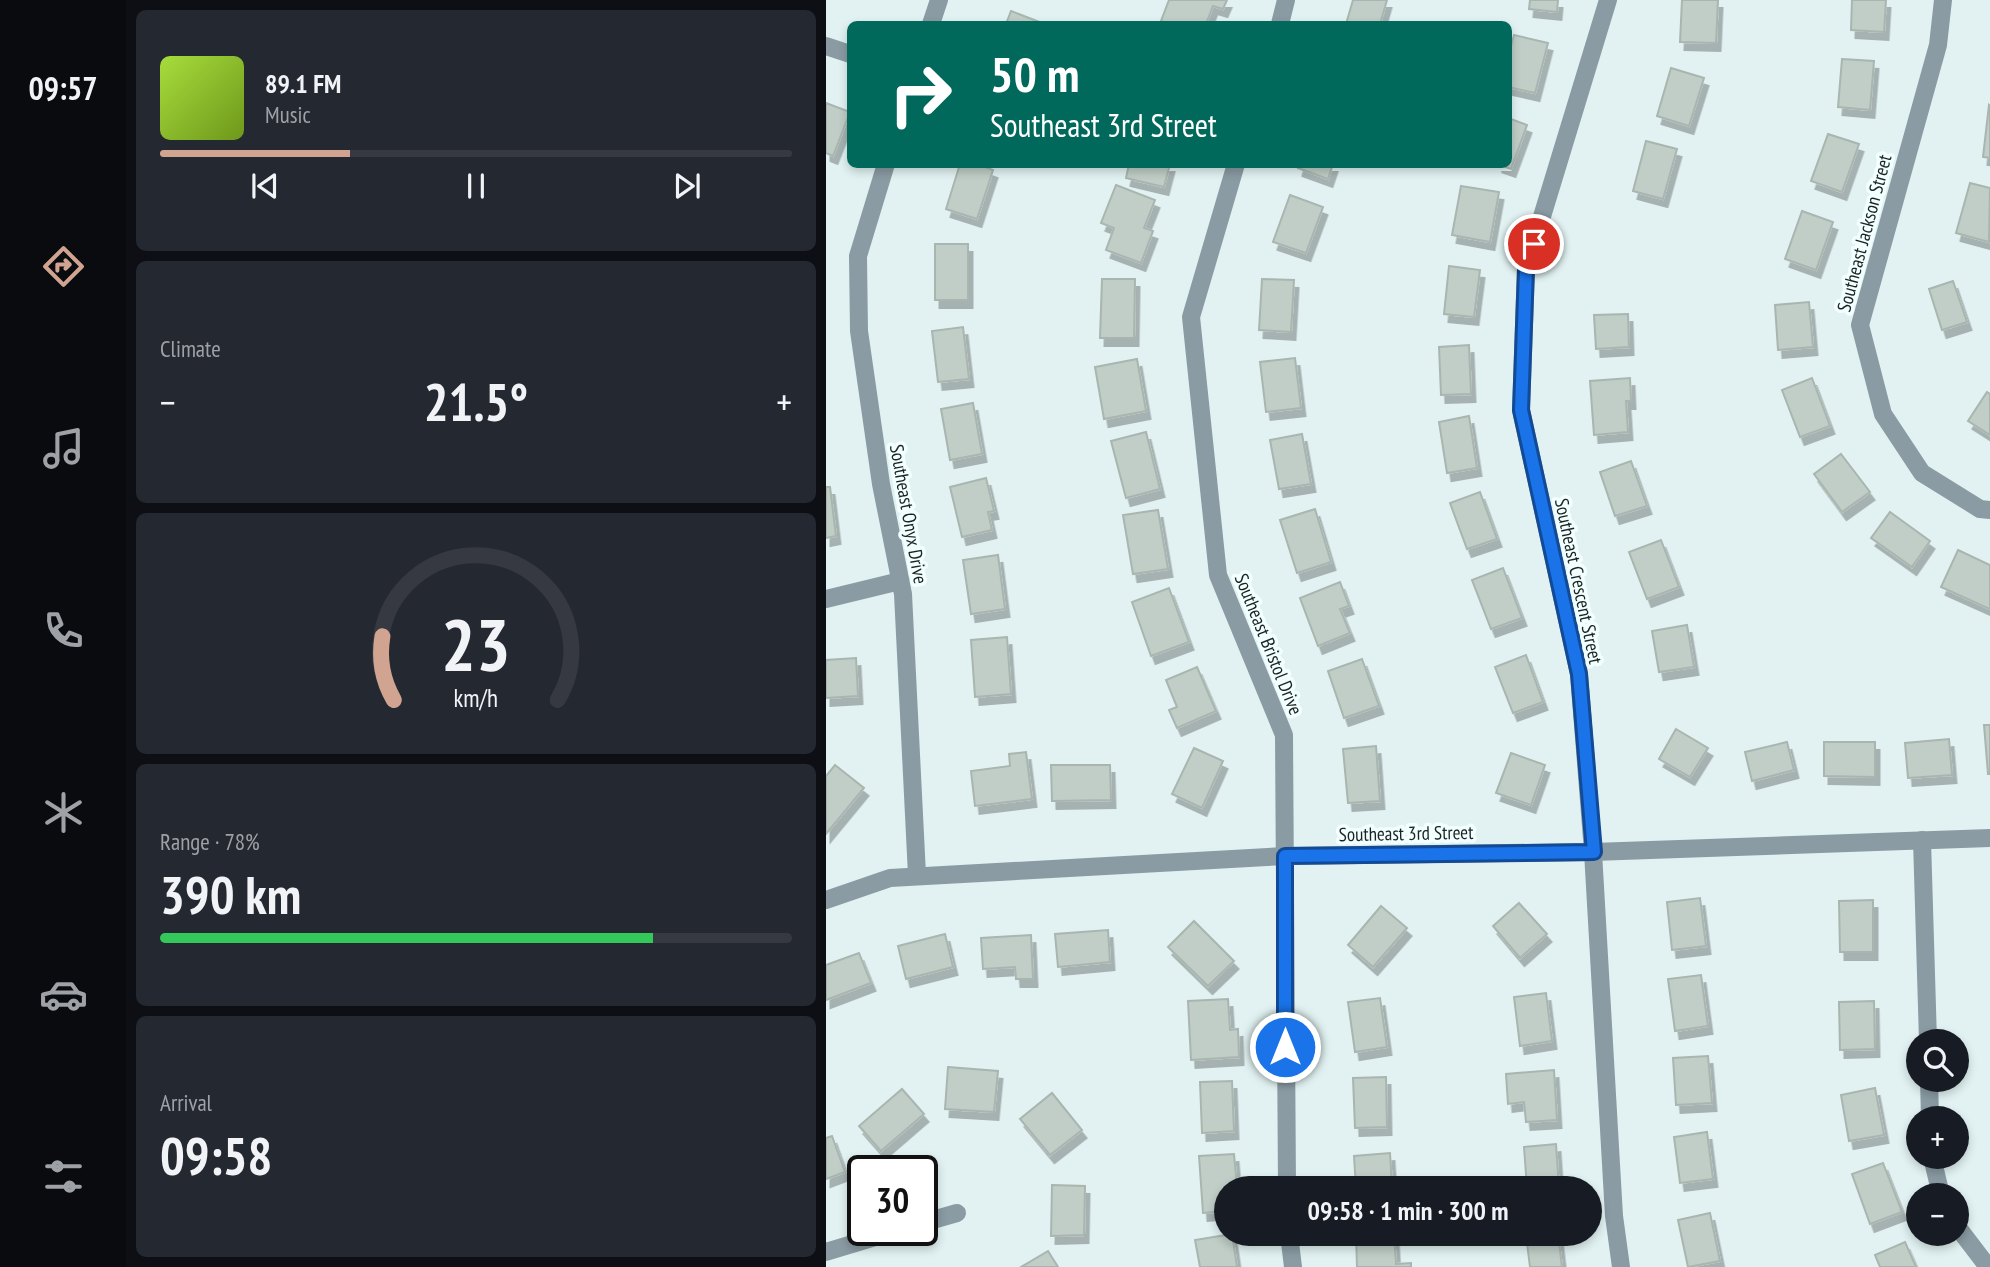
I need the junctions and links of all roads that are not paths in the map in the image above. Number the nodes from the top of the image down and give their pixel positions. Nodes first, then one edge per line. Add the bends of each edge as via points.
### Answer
1 (939, 0) edge
2 (1286, 0) edge
3 (1608, 0) edge
4 (1943, 0) edge
5 (932, 21) edge
6 (1281, 21) edge
7 (826, 46) edge
8 (847, 53) edge
9 (885, 168) edge
10 (1235, 168) edge
11 (1990, 510) edge
12 (900, 581) junction
13 (826, 599) edge
14 (1990, 838) edge
15 (1922, 840) junction
16 (1594, 852) junction
17 (1285, 856) junction
18 (917, 875) junction
19 (826, 900) edge
20 (1928, 1029) edge
21 (1287, 1176) edge
22 (957, 1213) dead end
23 (938, 1218) edge
24 (1969, 1242) edge
25 (847, 1246) edge
26 (1290, 1246) edge
27 (826, 1252) edge
28 (1293, 1267) edge
29 (1621, 1267) edge
30 (1988, 1267) edge

1 - 5 street
2 - 6 street
3 - 16 street, Southeast Crescent Street via 1526,269 1521,410 1579,674
4 - 11 street, Southeast Jackson Street via 1938,45 1860,325 1883,414 1922,473 1980,509
7 - 8 street
9 - 12 street, Southeast Onyx Drive via 858,256 859,331
10 - 17 street, Southeast Bristol Drive via 1191,317 1218,575 1284,735
12 - 13 street
12 - 18 street, Southeast Onyx Drive
14 - 15 street, Southeast 3rd Street
15 - 16 street, Southeast 3rd Street
15 - 20 street
16 - 17 street, Southeast 3rd Street
16 - 29 street, Southeast Crescent Street via 1614,1216
17 - 18 street, Southeast 3rd Street
17 - 21 street, Southeast Bristol Drive
18 - 19 street, Southeast 3rd Street via 890,877
22 - 23 street
24 - 30 street
25 - 27 street
26 - 28 street

